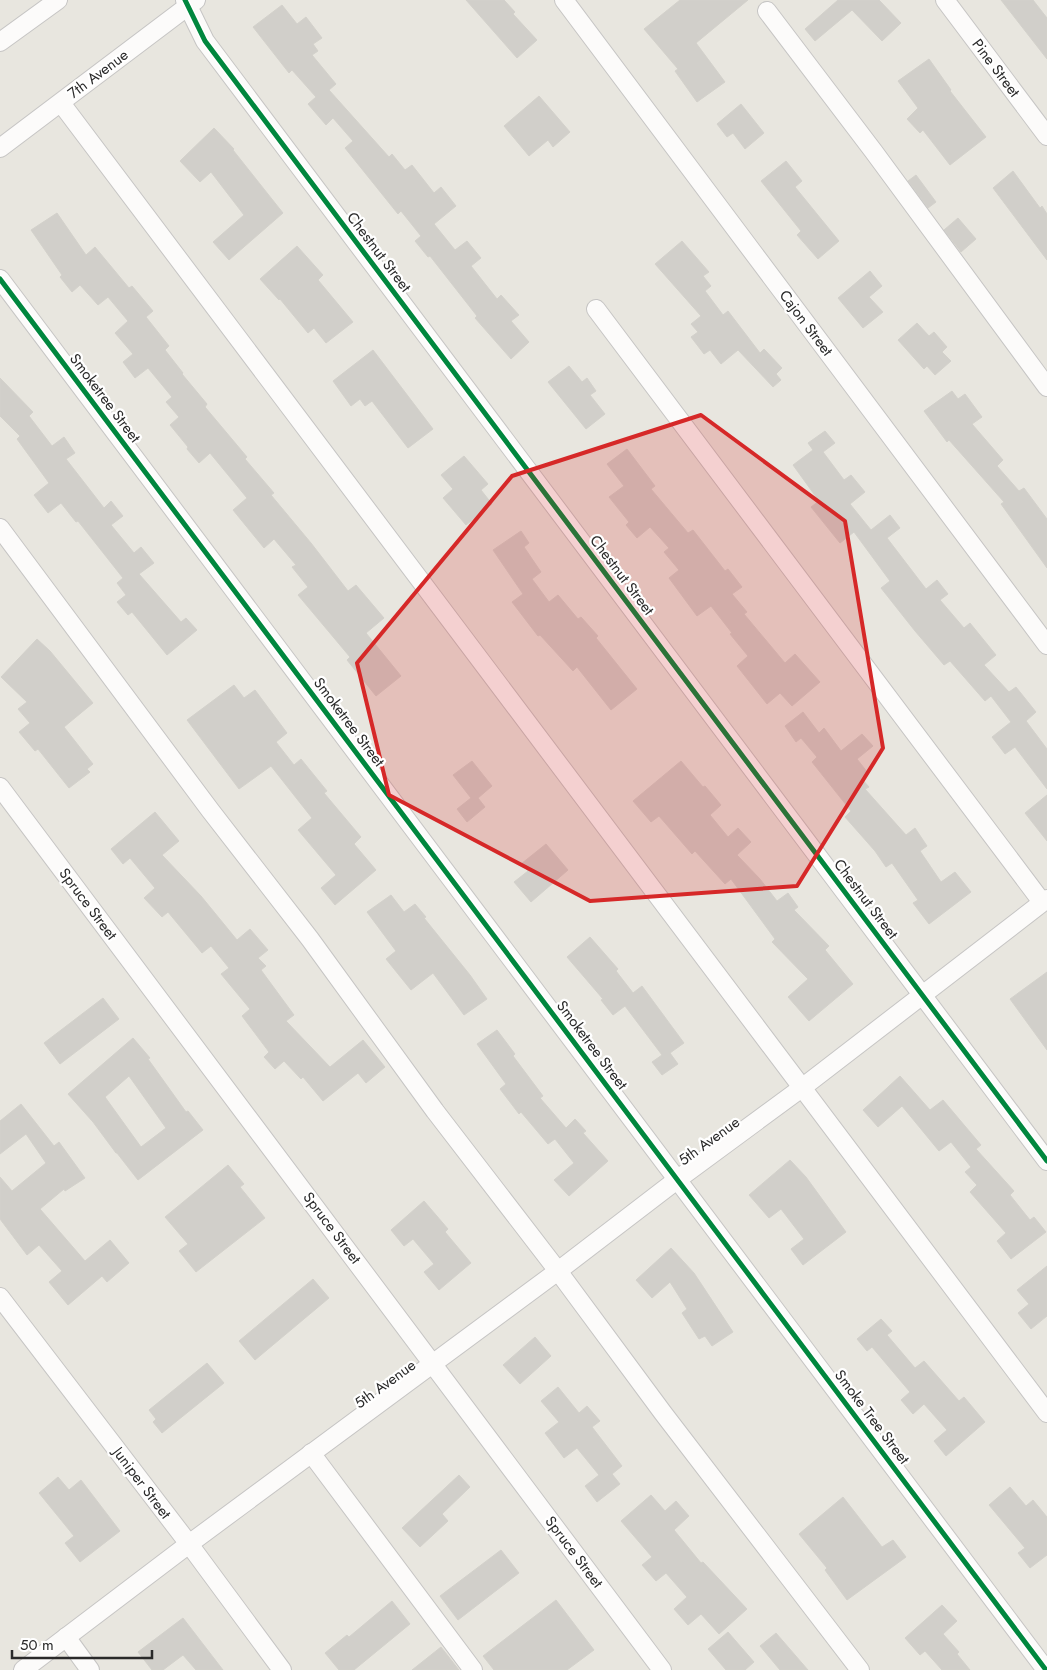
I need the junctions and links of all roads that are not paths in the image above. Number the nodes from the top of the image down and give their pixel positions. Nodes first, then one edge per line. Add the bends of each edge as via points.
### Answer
1 (58, 0) edge
2 (945, 0) edge
3 (189, 2) edge
4 (571, 3) edge
5 (767, 11) dead end
6 (0, 42) edge
7 (61, 103) junction
8 (1047, 136) edge
9 (0, 148) edge
10 (0, 279) edge
11 (596, 309) dead end
12 (1047, 386) edge
13 (0, 528) edge
14 (1047, 645) edge
15 (0, 787) edge
16 (1045, 900) edge
17 (923, 995) junction
18 (803, 1087) junction
19 (1047, 1161) edge
20 (678, 1180) junction
21 (558, 1271) junction
22 (0, 1297) edge
23 (433, 1363) junction
24 (1047, 1413) edge
25 (311, 1453) junction
26 (189, 1544) junction
27 (66, 1638) junction
28 (23, 1670) edge
29 (90, 1670) edge
30 (282, 1670) edge
31 (473, 1670) edge
32 (662, 1670) edge
33 (860, 1670) edge
34 (1046, 1670) edge

1 - 6 street
2 - 8 street, Pine Street
3 - 7 street, 7th Avenue
3 - 17 street, Chestnut Street via 204,41
4 - 14 street, Cajon Street
5 - 12 street
7 - 9 street, 7th Avenue
7 - 18 street
10 - 20 street, Smoketree Street
11 - 16 street
13 - 21 street via 210,810 310,938 435,1112
15 - 23 street, Spruce Street
16 - 17 street, 5th Avenue
17 - 18 street, 5th Avenue
17 - 19 street, Chestnut Street
18 - 20 street, 5th Avenue
18 - 24 street
20 - 21 street, 5th Avenue
20 - 34 street, Smoke Tree Street
21 - 23 street, 5th Avenue
21 - 33 street
22 - 26 street, Juniper Street
23 - 25 street, 5th Avenue
23 - 32 street, Spruce Street
25 - 26 street, 5th Avenue
25 - 31 street
26 - 27 street, 5th Avenue
26 - 30 street, Juniper Street
27 - 28 street, 5th Avenue
27 - 29 street

